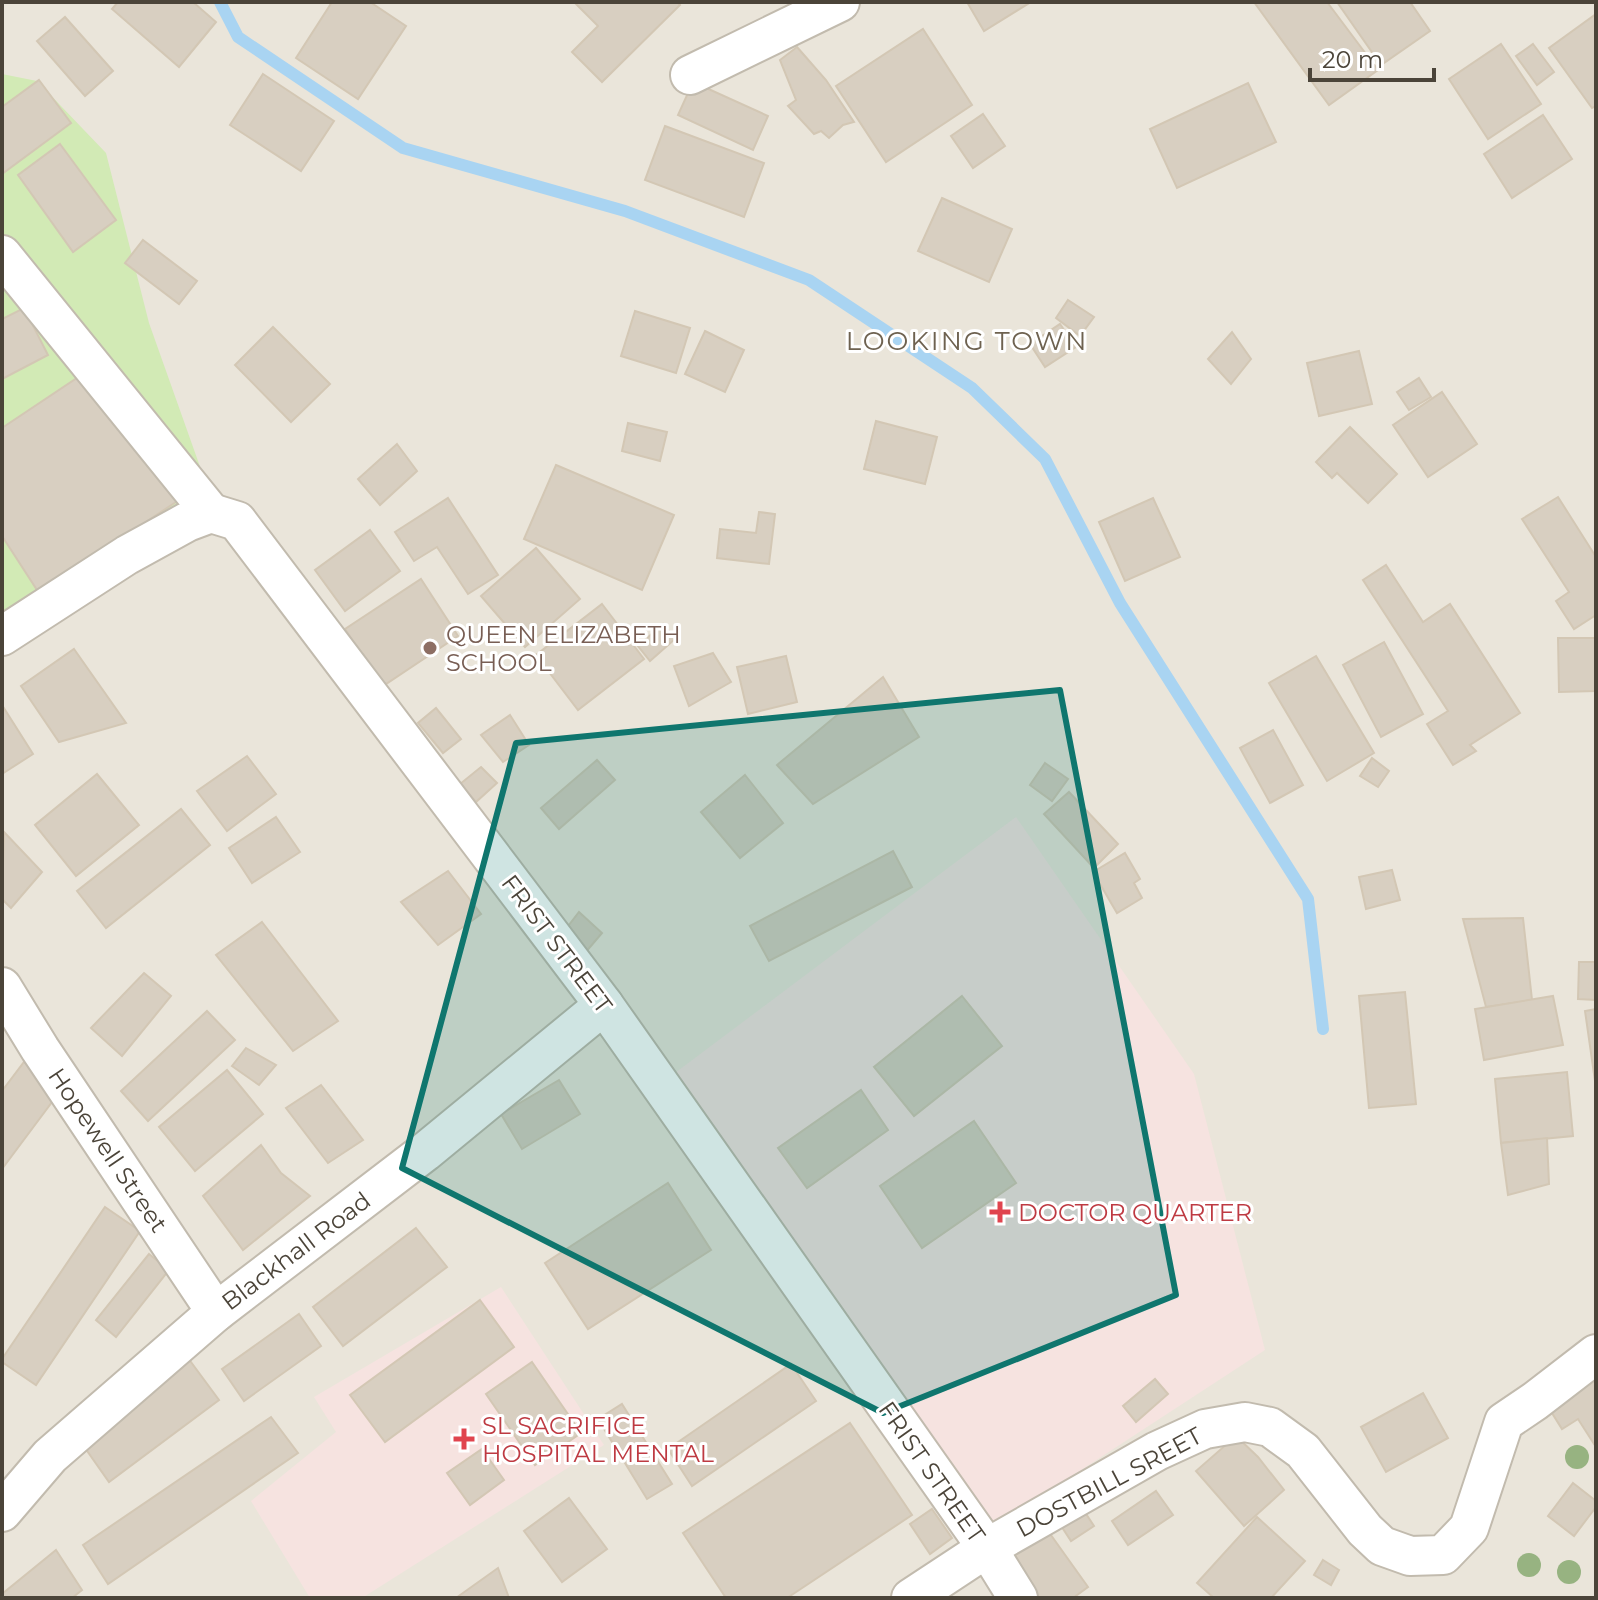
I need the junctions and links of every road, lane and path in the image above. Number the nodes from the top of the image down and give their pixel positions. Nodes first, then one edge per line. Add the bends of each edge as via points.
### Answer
1 (840, 2) edge
2 (690, 75) dead end
3 (2, 255) edge
4 (211, 513) junction
5 (2, 636) edge
6 (2, 987) edge
7 (604, 1005) junction
8 (216, 1312) junction
9 (1596, 1354) edge
10 (2, 1512) edge
11 (987, 1548) junction
12 (911, 1598) edge
13 (1018, 1598) edge

1 - 2 street
3 - 4 street
4 - 5 street via 127,555
4 - 7 street, FRIST STREET via 237,521
6 - 8 street, Hopewell Street
7 - 8 street, Blackhall Road via 425,1152
7 - 11 street, FRIST STREET
8 - 10 street, Blackhall Road via 50,1456
9 - 11 street, DOSTBILL SREET via 1504,1422 1469,1528 1443,1555 1410,1556 1382,1546 1303,1451 1270,1427 1245,1422 1205,1429 1157,1451
11 - 12 street
11 - 13 street, FRIST STREET

